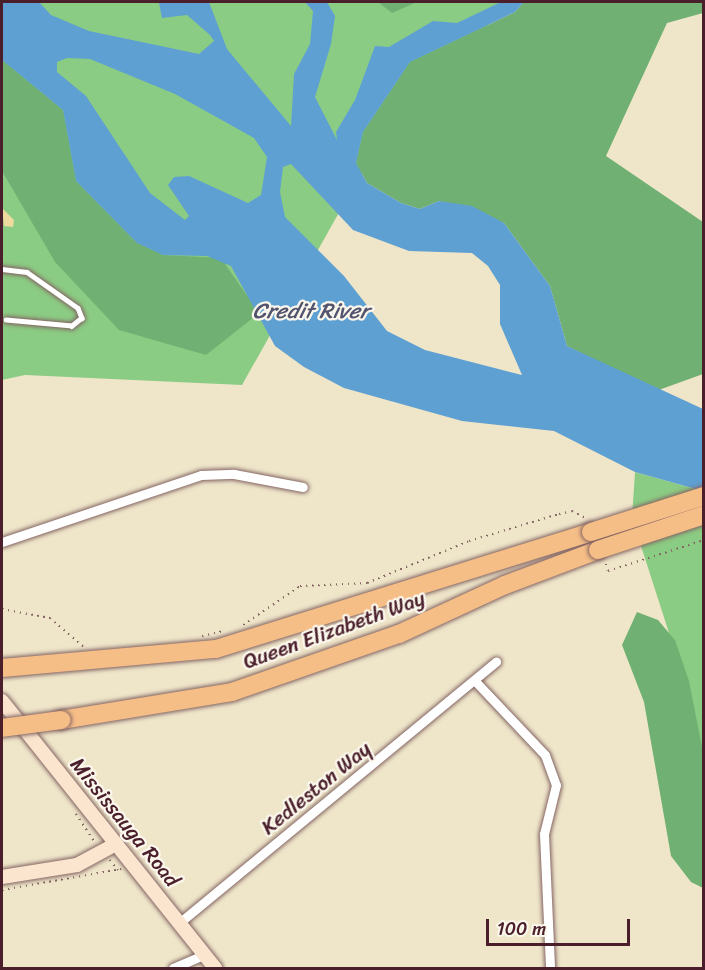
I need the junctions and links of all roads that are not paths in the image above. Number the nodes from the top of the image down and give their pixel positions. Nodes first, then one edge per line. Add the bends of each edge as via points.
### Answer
1 (2, 269) edge
2 (6, 320) dead end
3 (303, 487) dead end
4 (704, 495) edge
5 (704, 516) edge
6 (2, 542) edge
7 (496, 662) dead end
8 (2, 668) edge
9 (476, 682) junction
10 (2, 701) edge
11 (2, 728) edge
12 (116, 844) junction
13 (2, 877) edge
14 (179, 923) junction
15 (204, 955) junction
16 (173, 969) edge
17 (215, 969) edge
18 (550, 969) edge

1 - 2 lane via 27,272 78,308 82,318 72,326
3 - 6 street via 234,474 201,475
4 - 8 highway, Queen Elizabeth Way, bridge via 591,527 216,649
5 - 11 highway, Queen Elizabeth Way, bridge via 505,585 399,634 232,692
7 - 9 street, Kedleston Way
9 - 14 street, Kedleston Way
9 - 18 street via 545,755 556,785 544,834
10 - 12 main road, Mississauga Road
12 - 13 main road via 77,865
12 - 14 main road, Mississauga Road
14 - 15 main road, Mississauga Road
15 - 16 street
15 - 17 main road, Mississauga Road

